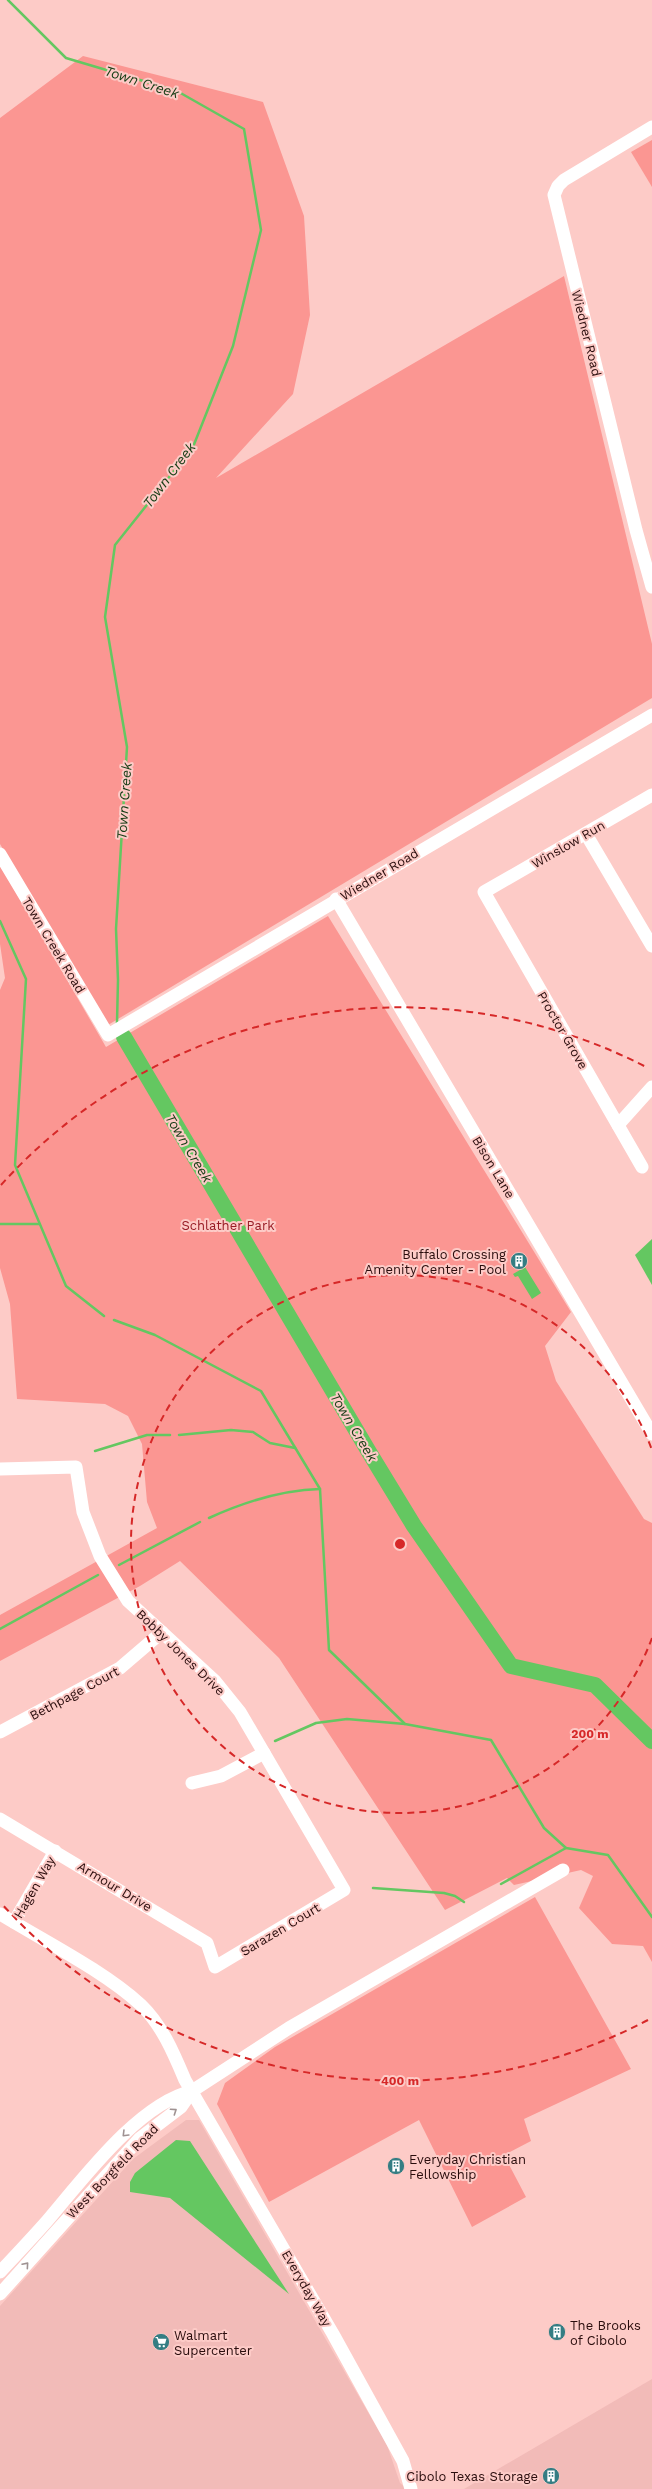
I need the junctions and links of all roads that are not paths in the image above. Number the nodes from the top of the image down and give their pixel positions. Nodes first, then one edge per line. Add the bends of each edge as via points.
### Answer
1 (652, 128) edge
2 (652, 587) edge
3 (652, 715) edge
4 (652, 795) edge
5 (586, 834) junction
6 (0, 854) edge
7 (484, 892) joint
8 (336, 899) junction
9 (652, 946) edge
10 (108, 1035) joint
11 (652, 1087) edge
12 (618, 1124) junction
13 (642, 1167) dead end
14 (652, 1434) edge
15 (0, 1469) edge
16 (162, 1632) junction
17 (0, 1732) edge
18 (264, 1753) junction
19 (192, 1783) dead end
20 (0, 1819) edge
21 (55, 1851) junction
22 (563, 1870) dead end
23 (344, 1890) joint
24 (0, 1914) edge
25 (14, 1922) junction
26 (215, 1967) joint
27 (192, 2091) junction
28 (0, 2272) edge
29 (0, 2294) edge
30 (411, 2489) edge

1 - 2 street, Wiedner Road via 564,180 558,186 554,202
3 - 8 street, Wiedner Road
4 - 5 street, Winslow Run
5 - 7 street, Winslow Run
5 - 9 street
6 - 10 street, Town Creek Road
7 - 12 street, Proctor Grove
8 - 10 street, Wiedner Road
8 - 14 street, Bison Lane
11 - 12 street
12 - 13 street, Proctor Grove
15 - 16 street, Bobby Jones Drive via 76,1468 83,1512 100,1556 128,1600
16 - 17 street, Bethpage Court via 120,1668
16 - 18 street, Bobby Jones Drive via 216,1681 240,1712
18 - 19 street via 221,1776
18 - 23 street, Bobby Jones Drive
20 - 21 street, Armour Drive
21 - 25 street, Hagen Way
21 - 26 street, Armour Drive via 207,1943
22 - 27 street via 289,2028
23 - 26 street, Sarazen Court
24 - 25 street, Everyday Way
25 - 27 street, Everyday Way via 113,1983 142,2005 168,2040
27 -> 28 street, West Borgfeld Road via 176,2095 145,2115 86,2175
29 -> 27 street, West Borgfeld Road via 139,2139 181,2107
27 - 30 street, Everyday Way via 340,2347 403,2462

